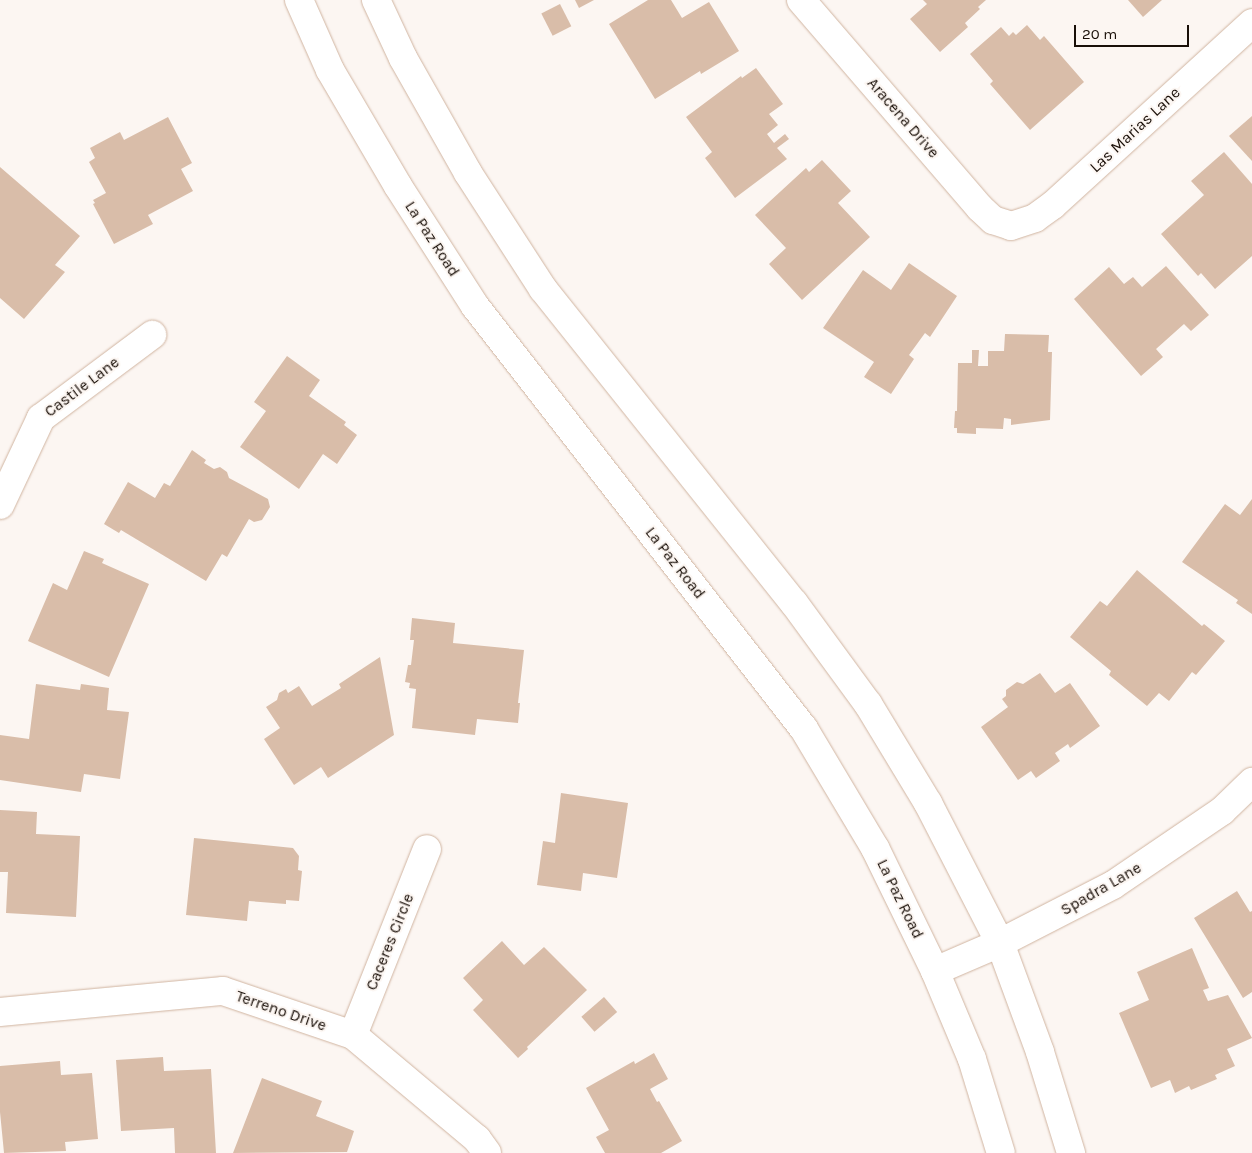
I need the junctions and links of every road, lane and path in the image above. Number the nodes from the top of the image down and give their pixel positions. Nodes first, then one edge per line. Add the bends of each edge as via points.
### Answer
1 (299, 0) edge
2 (376, 0) edge
3 (801, 0) edge
4 (1252, 23) edge
5 (1012, 226) joint
6 (152, 336) dead end
7 (0, 504) edge
8 (1252, 782) edge
9 (427, 849) dead end
10 (1000, 944) junction
11 (935, 971) junction
12 (0, 1012) edge
13 (353, 1035) junction
14 (487, 1153) edge
15 (1001, 1153) edge
16 (1071, 1153) edge

1 - 11 main road, La Paz Road via 330,70 398,186 475,306 804,729 875,848
2 - 10 main road via 403,58 468,173 544,289 794,603 868,704 928,803
3 - 5 main road, Aracena Drive via 980,208 993,220
4 - 5 main road, Las Marias Lane via 1053,205 1035,218
6 - 7 main road, Castile Lane via 41,418
8 - 10 main road, Spadra Lane via 1222,811 1113,885
9 - 13 main road, Caceres Circle
10 - 11 main road, Spadra Lane
10 - 16 main road via 1040,1052
11 - 15 main road, La Paz Road via 972,1059
12 - 13 main road, Terreno Drive via 224,992
13 - 14 main road, Terreno Drive via 477,1139

